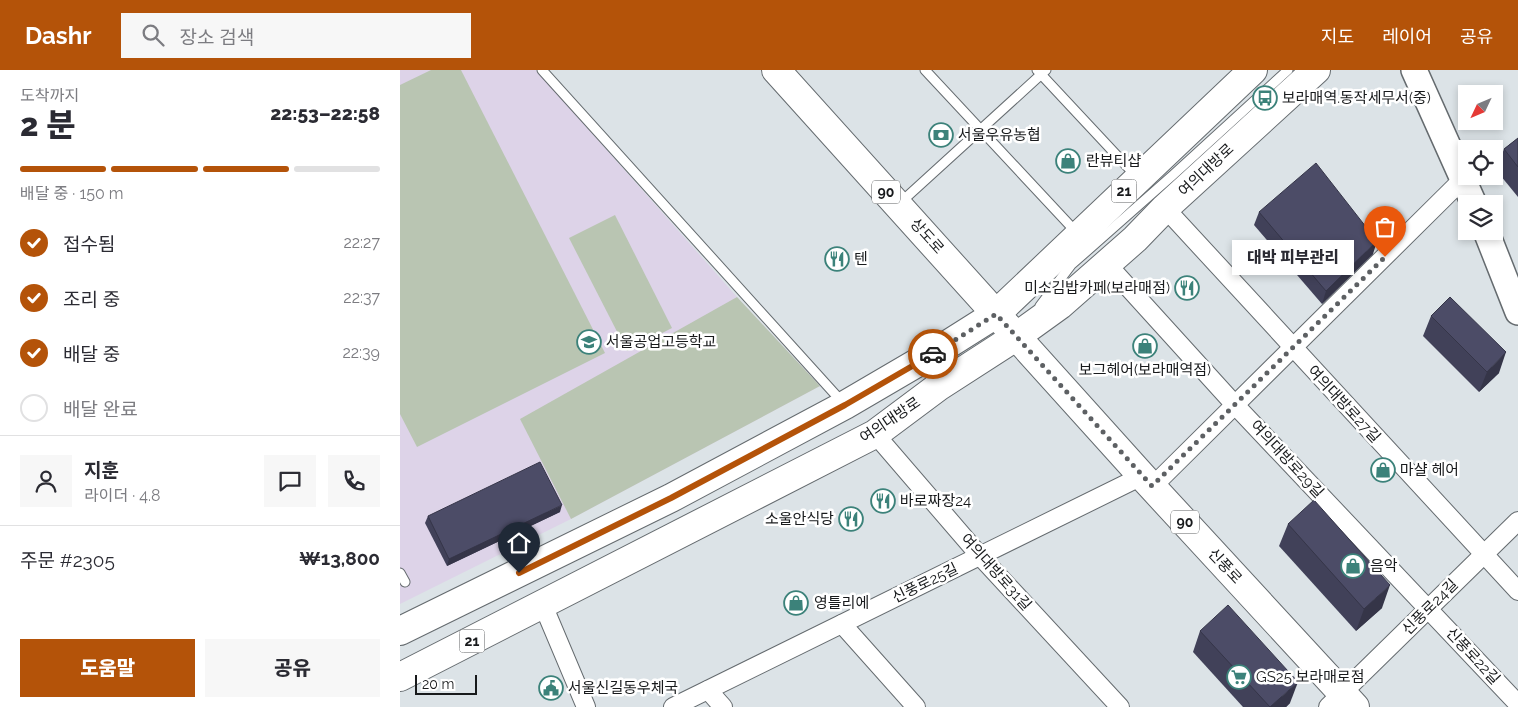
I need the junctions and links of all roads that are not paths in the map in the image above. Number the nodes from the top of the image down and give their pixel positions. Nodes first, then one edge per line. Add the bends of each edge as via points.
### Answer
1 (542, 70) edge
2 (776, 70) edge
3 (925, 70) edge
4 (1253, 70) edge
5 (1288, 70) edge
6 (1316, 70) edge
7 (1414, 70) edge
8 (1041, 72) edge
9 (980, 130) junction
10 (1458, 165) edge
11 (1138, 178) junction
12 (1458, 184) edge
13 (898, 205) junction
14 (1165, 208) junction
15 (1079, 235) junction
16 (1490, 240) edge
17 (1107, 264) junction
18 (1518, 312) edge
19 (996, 314) junction
20 (1017, 336) junction
21 (1292, 348) junction
22 (845, 405) junction
23 (1235, 405) junction
24 (875, 434) junction
25 (1147, 481) junction
26 (1518, 521) edge
27 (1484, 555) junction
28 (980, 556) junction
29 (400, 573) edge
30 (405, 582) dead end
31 (1518, 592) edge
32 (543, 605) junction
33 (1428, 609) junction
34 (842, 624) junction
35 (400, 631) edge
36 (400, 677) edge
37 (708, 690) junction
38 (1342, 703) edge
39 (1518, 704) edge
40 (586, 707) edge
41 (673, 707) edge
42 (723, 707) edge
43 (916, 707) edge
44 (1120, 707) edge

1 - 22 lane
2 - 13 main road, 상도로 / 90
3 - 9 lane
4 - 11 main road, 21
5 - 20 lane via 1071,265
6 - 14 main road, 여의대방로
7 - 10 main road
8 - 9 lane
8 - 11 lane
9 - 13 lane
9 - 15 lane
11 - 15 main road, 21
12 - 21 street, 신풍로25길
13 - 19 main road, 상도로 / 90
14 - 17 main road, 여의대방로
14 - 21 street, 여의대방로27길
15 - 19 main road, 21
16 - 18 main road
17 - 20 main road, 여의대방로 via 1060,305
17 - 23 street, 여의대방로29길
19 - 20 main road, 신풍로 / 90
19 - 22 main road, 21
20 - 24 main road, 여의대방로 via 938,387
20 - 25 main road, 신풍로 / 90
21 - 23 street, 신풍로25길
21 - 27 street, 여의대방로27길
22 - 35 main road, 21 via 671,498
23 - 25 street, 신풍로25길
23 - 33 street, 여의대방로29길
24 - 28 street, 여의대방로31길
24 - 32 main road, 여의대방로
25 - 28 street, 신풍로25길
25 - 38 main road, 신풍로 / 90
26 - 27 street, 신풍로24길
27 - 31 street, 여의대방로27길
27 - 33 street, 신풍로24길
28 - 34 street, 신풍로25길
28 - 44 street, 여의대방로31길
29 - 30 lane
32 - 36 main road, 여의대방로 / 21
32 - 40 street
33 - 38 street, 신풍로24길
33 - 39 street, 신풍로22길
34 - 37 street, 신풍로25길
34 - 43 street
37 - 41 street, 신풍로25길
37 - 42 street

